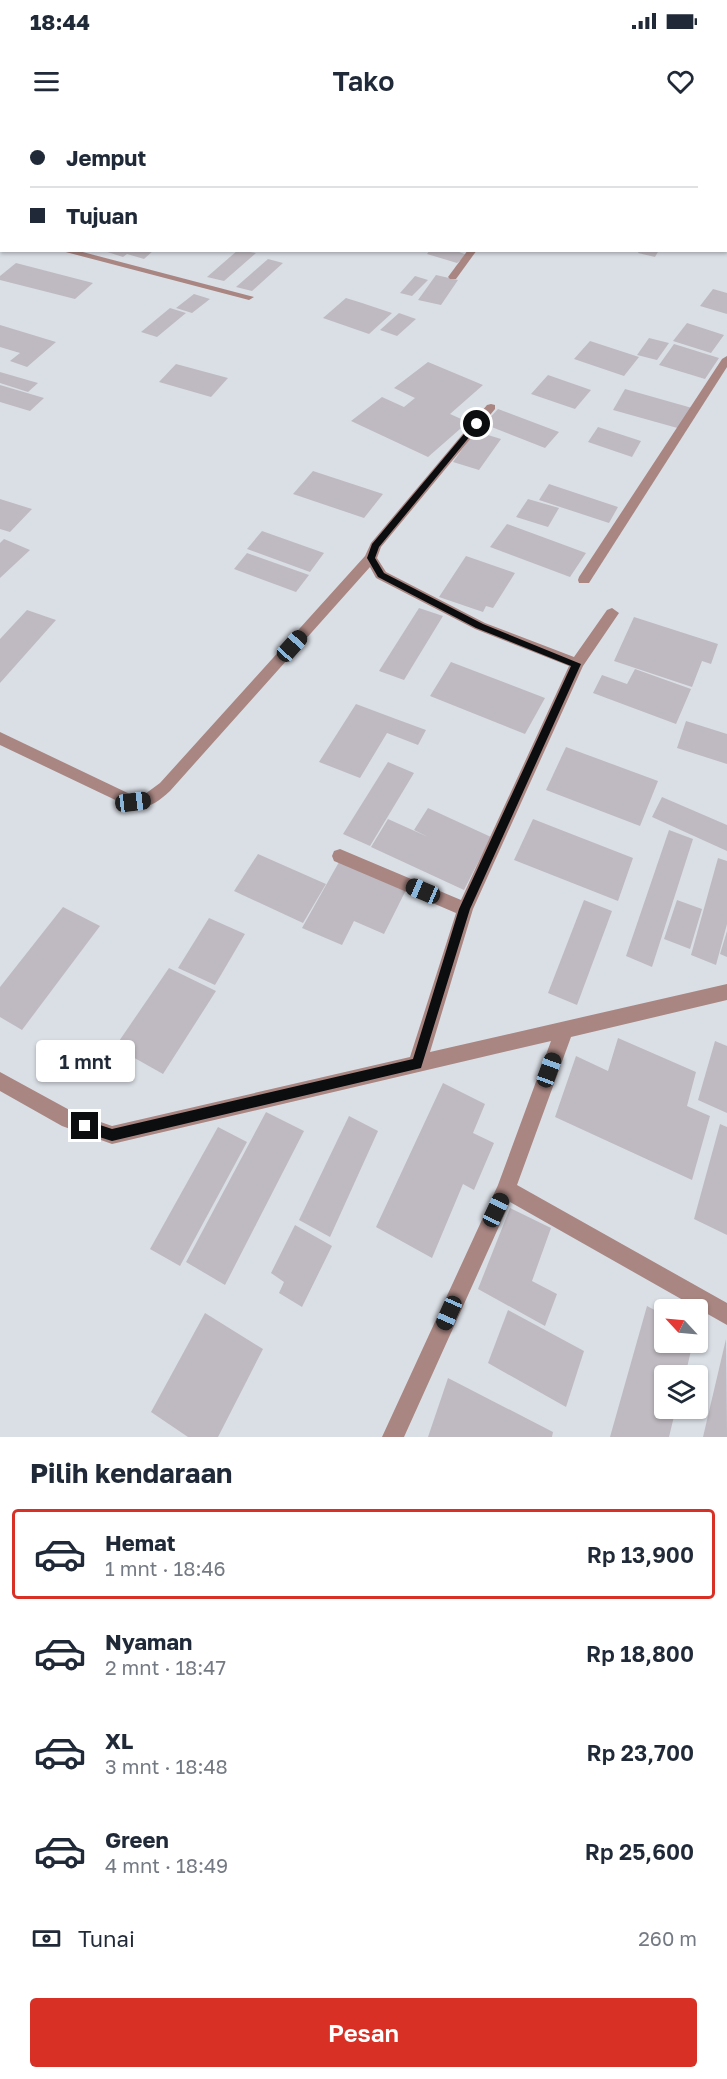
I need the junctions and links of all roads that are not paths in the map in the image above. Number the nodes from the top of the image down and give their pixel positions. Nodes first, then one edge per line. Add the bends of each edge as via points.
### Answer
1 (70, 252) edge
2 (472, 252) edge
3 (453, 277) dead end
4 (249, 297) dead end
5 (727, 359) edge
6 (491, 407) dead end
7 (371, 558) junction
8 (584, 580) dead end
9 (612, 614) dead end
10 (576, 664) junction
11 (0, 738) edge
12 (340, 856) dead end
13 (465, 909) junction
14 (727, 992) edge
15 (564, 1030) junction
16 (417, 1064) junction
17 (0, 1081) edge
18 (506, 1190) junction
19 (727, 1315) edge
20 (393, 1437) edge

1 - 4 street
2 - 3 street
5 - 8 street
6 - 7 street via 375,546
7 - 10 street via 381,575 480,626
7 - 11 street via 165,787 149,800 133,802
9 - 10 street
10 - 13 street
12 - 13 street
13 - 16 street
14 - 15 street
15 - 16 street
15 - 18 street
16 - 17 street via 112,1135 72,1120
18 - 19 street
18 - 20 street

